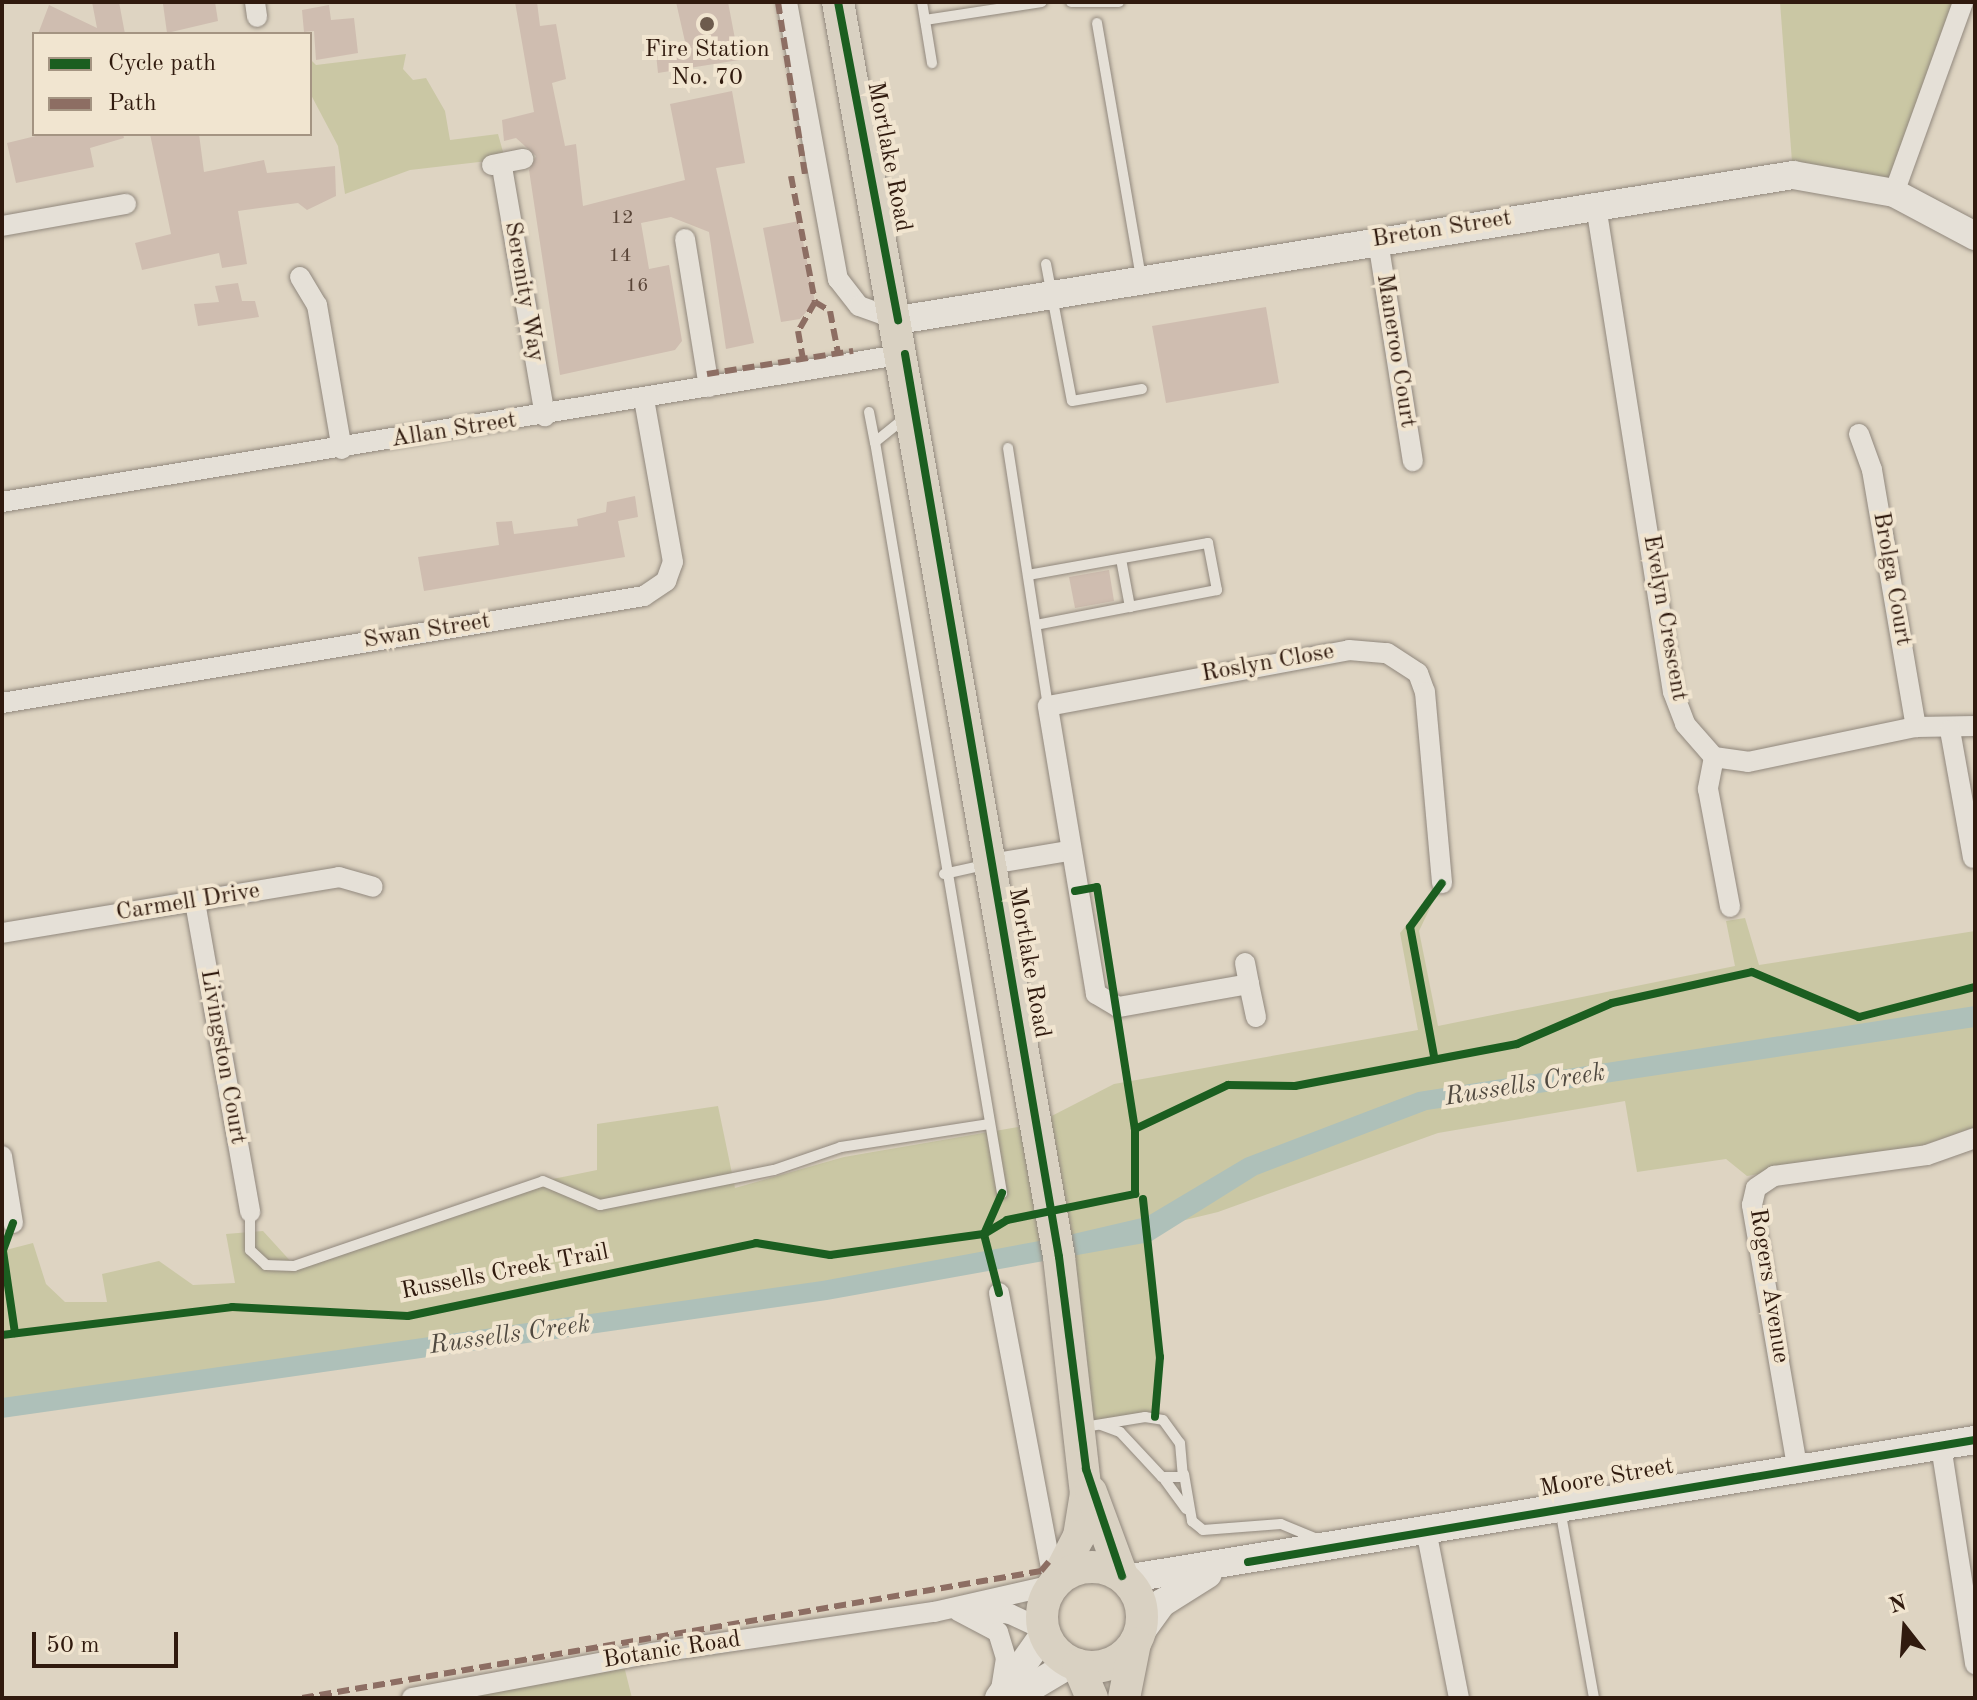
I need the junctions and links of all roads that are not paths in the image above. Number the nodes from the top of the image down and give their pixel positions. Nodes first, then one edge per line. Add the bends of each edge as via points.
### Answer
1 (787, 2) edge
2 (838, 2) edge
3 (922, 2) edge
4 (1042, 2) edge
5 (1071, 2) edge
6 (1119, 2) edge
7 (1963, 2) edge
8 (925, 20) junction
9 (1097, 23) dead end
10 (932, 63) dead end
11 (523, 159) dead end
12 (1894, 193) junction
13 (126, 204) dead end
14 (1596, 206) junction
15 (2, 226) edge
16 (1975, 236) edge
17 (685, 239) dead end
18 (1378, 241) junction
19 (1046, 264) dead end
20 (300, 277) dead end
21 (1142, 280) junction
22 (1052, 295) junction
23 (898, 320) junction
24 (905, 354) junction
25 (709, 387) junction
26 (1142, 389) dead end
27 (644, 400) junction
28 (915, 411) junction
29 (869, 412) dead end
30 (545, 416) junction
31 (1859, 434) dead end
32 (875, 442) junction
33 (1008, 448) dead end
34 (342, 449) junction
35 (1413, 461) dead end
36 (2, 502) edge
37 (1121, 559) junction
38 (1028, 575) junction
39 (1130, 607) junction
40 (1036, 625) junction
41 (2, 703) edge
42 (1048, 706) junction
43 (1975, 726) edge
44 (1916, 727) junction
45 (1950, 730) junction
46 (1714, 757) junction
47 (1068, 851) junction
48 (1973, 858) edge
49 (991, 864) junction
50 (944, 874) junction
51 (1442, 883) dead end
52 (373, 887) dead end
53 (195, 902) junction
54 (1730, 907) dead end
55 (2, 933) edge
56 (1245, 963) dead end
57 (1249, 984) junction
58 (1256, 1017) dead end
59 (989, 1124) junction
60 (1975, 1138) edge
61 (2, 1156) edge
62 (1002, 1193) dead end
63 (250, 1212) joint
64 (13, 1223) dead end
65 (999, 1293) dead end
66 (1091, 1426) junction
67 (1975, 1440) edge
68 (1941, 1446) junction
69 (1797, 1466) junction
70 (1086, 1469) junction
71 (1184, 1474) junction
72 (1162, 1477) junction
73 (1559, 1507) junction
74 (1192, 1521) junction
75 (1426, 1530) junction
76 (1331, 1546) junction
77 (1248, 1562) junction
78 (1124, 1577) junction
79 (1054, 1583) junction
80 (957, 1611) junction
81 (934, 1612) junction
82 (1044, 1632) junction
83 (1138, 1638) junction
84 (1075, 1664) junction
85 (1975, 1664) edge
86 (412, 1698) edge
87 (999, 1698) edge
88 (1013, 1698) edge
89 (1092, 1698) edge
90 (1124, 1698) edge
91 (1459, 1698) edge
92 (1594, 1698) edge

1 - 23 street via 838,279 859,306
2 - 23 main road, Mortlake Road
3 - 8 lane
4 - 8 lane
5 - 6 lane
7 - 12 street
8 - 10 lane
9 - 21 lane
11 - 30 street, Serenity Way via 497,166
12 - 14 street, Breton Street via 1806,174
12 - 16 street, Breton Street
13 - 15 street
14 - 18 street, Breton Street
14 - 46 street, Evelyn Crescent via 1673,692 1685,724
17 - 25 street
18 - 21 street, Breton Street
18 - 35 street, Maneroo Court
19 - 22 lane
20 - 34 street via 317,305
21 - 22 street, Breton Street
22 - 23 street, Breton Street
22 - 26 lane via 1072,401
23 - 24 main road, Mortlake Road
24 - 25 street, Allan Street
24 - 28 main road, Mortlake Road
25 - 27 street, Allan Street
27 - 30 street, Allan Street
27 - 41 street, Swan Street via 673,562 666,581 644,596
28 - 32 lane
28 - 49 main road, Mortlake Road
29 - 32 lane
30 - 34 street, Allan Street
31 - 44 street, Brolga Court via 1872,470
32 - 50 lane
33 - 38 lane
34 - 36 street, Allan Street
37 - 38 lane
37 - 39 lane
37 - 39 lane via 1208,543 1217,590
38 - 40 lane
39 - 40 lane
40 - 42 lane
42 - 47 street
42 - 51 street, Roslyn Close via 1349,650 1387,653 1418,673 1425,692
43 - 45 street
44 - 45 street
44 - 46 street via 1765,761
45 - 48 street
46 - 54 street via 1708,789
47 - 49 street
47 - 57 street via 1103,1004 1124,1007
49 - 50 lane, Mortlake Road
49 - 66 main road, Mortlake Road
50 - 59 lane
52 - 53 street, Carmell Drive via 339,877
53 - 55 street, Carmell Drive
53 - 63 street, Livingston Court
56 - 57 street
57 - 58 street
59 - 62 lane
59 - 63 lane via 841,1147 774,1170 600,1205 543,1181 294,1266 266,1265 250,1250
60 - 69 street, Rogers Avenue via 1927,1155 1774,1176 1756,1188 1752,1205
61 - 64 street
65 - 79 street
66 - 70 main road, Mortlake Road
66 - 71 lane via 1163,1420 1180,1443
66 - 72 lane via 1120,1432
67 - 68 street, Moore Street
68 - 69 street, Moore Street
68 - 85 street
69 - 73 street, Moore Street
70 - 78 main road, Mortlake Road
70 - 79 main road, Mortlake Road via 1084,1518
71 - 72 lane via 1178,1480
71 - 74 lane
72 - 74 lane
73 - 75 street, Moore Street
73 - 92 lane
74 - 76 lane via 1212,1531 1289,1525
75 - 76 street, Moore Street
75 - 91 street
76 - 77 street, Moore Street
77 - 78 street, Moore Street
77 - 83 street, Moore Street via 1176,1591
78 - 79 main road via 1088,1566
78 - 83 main road via 1140,1599
79 - 81 street, Botanic Road
79 - 82 main road via 1042,1609
80 - 81 street, Botanic Road
80 - 82 street, Botanic Road via 1010,1614
80 - 87 street via 983,1618 998,1632 1006,1669
81 - 86 street, Botanic Road
82 - 84 main road
82 - 87 street
83 - 84 main road via 1110,1664
83 - 90 main road
84 - 88 street
84 - 89 main road

